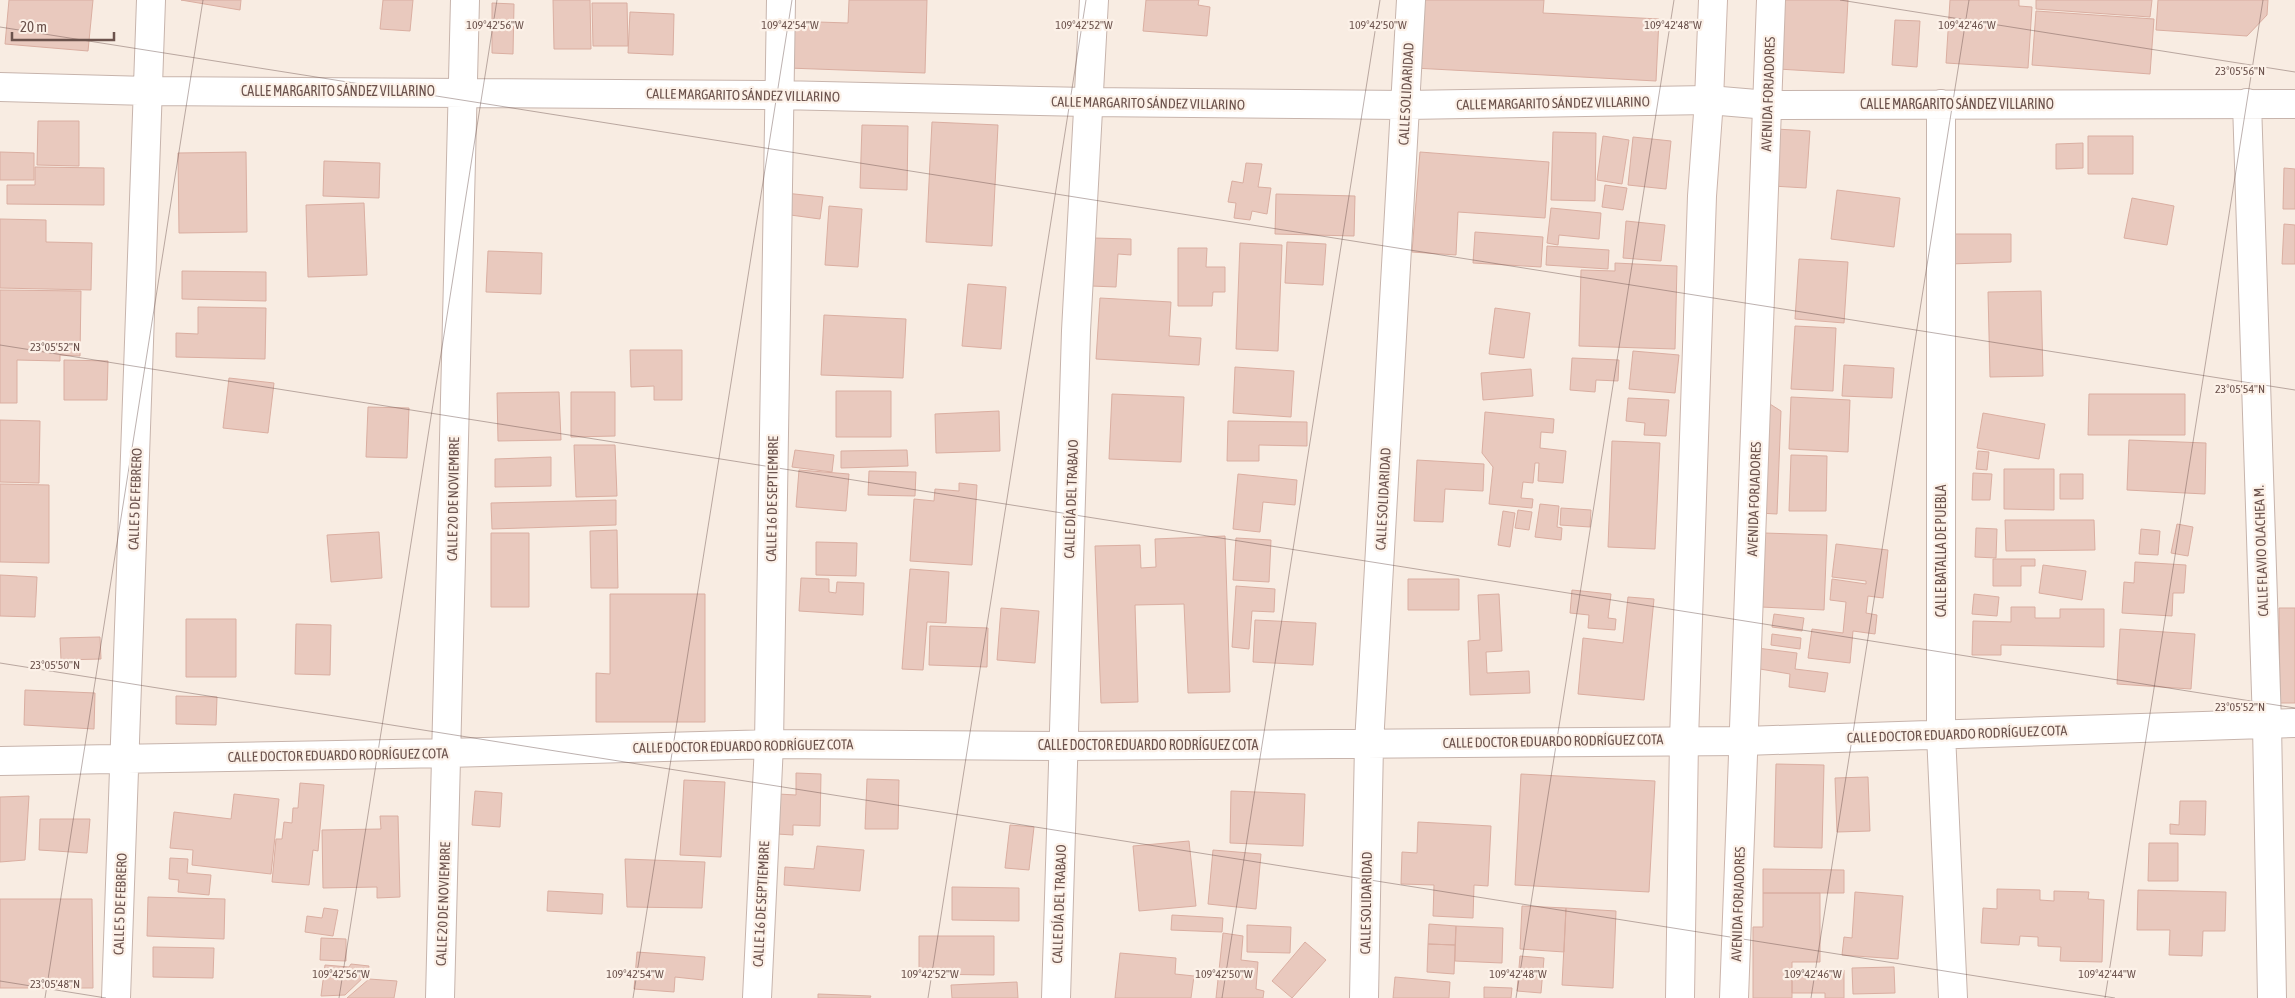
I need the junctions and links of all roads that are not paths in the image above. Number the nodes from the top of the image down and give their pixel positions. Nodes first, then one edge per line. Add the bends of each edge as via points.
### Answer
1 (152, 0) edge
2 (465, 0) edge
3 (781, 0) edge
4 (1094, 0) edge
5 (1411, 0) edge
6 (1713, 0) edge
7 (1771, 0) edge
8 (0, 87) edge
9 (148, 91) junction
10 (462, 92) junction
11 (779, 95) junction
12 (1709, 100) junction
13 (1087, 102) junction
14 (2247, 103) junction
15 (1941, 104) junction
16 (2295, 104) edge
17 (1406, 105) junction
18 (1768, 105) junction
19 (2295, 723) edge
20 (2267, 724) junction
21 (1941, 734) junction
22 (1684, 740) junction
23 (1745, 741) junction
24 (768, 744) junction
25 (1369, 744) junction
26 (1063, 746) junction
27 (448, 753) junction
28 (126, 758) junction
29 (0, 761) edge
30 (116, 998) edge
31 (440, 998) edge
32 (757, 998) edge
33 (1056, 998) edge
34 (1364, 998) edge
35 (1680, 998) edge
36 (1734, 998) edge
37 (1953, 998) edge
38 (2272, 998) edge

1 - 9 street, CALLE 5 DE FEBRERO
2 - 10 street, CALLE 20 DE NOVIEMBRE
3 - 11 street, CALLE 16 DE SEPTIEMBRE
4 - 13 street, CALLE DÍA DEL TRABAJO
5 - 17 street, CALLE SOLIDARIDAD
6 - 12 street
7 - 18 street, AVENIDA FORJADORES
8 - 9 street, CALLE MARGARITO SÁNDEZ VILLARINO
9 - 10 street, CALLE MARGARITO SÁNDEZ VILLARINO
9 - 28 street, CALLE 5 DE FEBRERO
10 - 11 street, CALLE MARGARITO SÁNDEZ VILLARINO
10 - 27 street, CALLE 20 DE NOVIEMBRE
11 - 13 street, CALLE MARGARITO SÁNDEZ VILLARINO
11 - 24 street, CALLE 16 DE SEPTIEMBRE
12 - 17 street, CALLE MARGARITO SÁNDEZ VILLARINO
12 - 18 street, CALLE MARGARITO SÁNDEZ VILLARINO
12 - 22 street via 1702,196
13 - 17 street, CALLE MARGARITO SÁNDEZ VILLARINO
13 - 26 street, CALLE DÍA DEL TRABAJO via 1075,341
14 - 15 street, CALLE MARGARITO SÁNDEZ VILLARINO
14 - 16 street, CALLE MARGARITO SÁNDEZ VILLARINO
14 - 20 street, CALLE FLAVIO OLACHEA M.
15 - 18 street, CALLE MARGARITO SÁNDEZ VILLARINO
15 - 21 street, CALLE BATALLA DE PUEBLA
17 - 25 street, CALLE SOLIDARIDAD
18 - 23 street, AVENIDA FORJADORES
19 - 20 street, CALLE DOCTOR EDUARDO RODRÍGUEZ COTA
20 - 21 street, CALLE DOCTOR EDUARDO RODRÍGUEZ COTA
20 - 38 street, CALLE FLAVIO OLACHEA M.
21 - 23 street, CALLE DOCTOR EDUARDO RODRÍGUEZ COTA
21 - 37 street, CALLE BATALLA DE PUEBLA
22 - 23 street, CALLE DOCTOR EDUARDO RODRÍGUEZ COTA
22 - 25 street, CALLE DOCTOR EDUARDO RODRÍGUEZ COTA
22 - 35 street
23 - 36 street, AVENIDA FORJADORES
24 - 26 street, CALLE DOCTOR EDUARDO RODRÍGUEZ COTA
24 - 27 street, CALLE DOCTOR EDUARDO RODRÍGUEZ COTA
24 - 32 street, CALLE 16 DE SEPTIEMBRE
25 - 26 street, CALLE DOCTOR EDUARDO RODRÍGUEZ COTA
25 - 34 street, CALLE SOLIDARIDAD
26 - 33 street, CALLE DÍA DEL TRABAJO
27 - 28 street, CALLE DOCTOR EDUARDO RODRÍGUEZ COTA
27 - 31 street, CALLE 20 DE NOVIEMBRE
28 - 29 street, CALLE DOCTOR EDUARDO RODRÍGUEZ COTA
28 - 30 street, CALLE 5 DE FEBRERO

